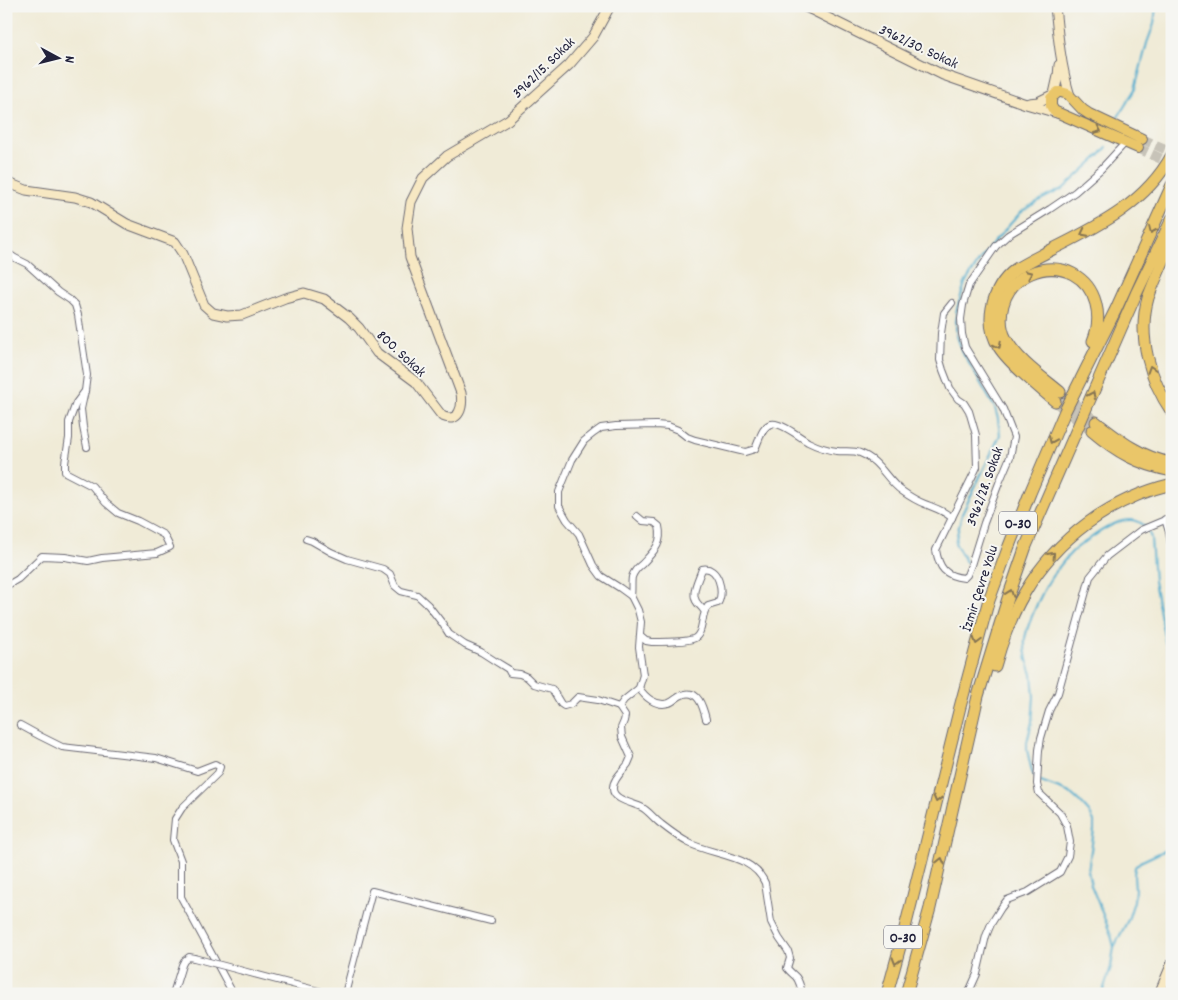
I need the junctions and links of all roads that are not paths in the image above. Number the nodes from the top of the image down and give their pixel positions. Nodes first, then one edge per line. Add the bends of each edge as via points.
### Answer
1 (610, 6) edge
2 (803, 6) edge
3 (1055, 6) edge
4 (818, 8) edge
5 (1060, 55) junction
6 (1054, 94) junction
7 (1070, 96) junction
8 (1026, 104) junction
9 (1057, 113) junction
10 (508, 120) joint
11 (1125, 143) junction
12 (1172, 155) edge
13 (6, 182) edge
14 (1172, 185) edge
15 (1172, 219) edge
16 (1172, 241) edge
17 (6, 252) edge
18 (952, 303) dead end
19 (85, 391) junction
20 (1065, 411) junction
21 (1172, 412) edge
22 (87, 447) dead end
23 (1172, 464) edge
24 (1172, 471) edge
25 (1172, 484) edge
26 (637, 516) dead end
27 (952, 518) junction
28 (1168, 518) edge
29 (306, 540) dead end
30 (1172, 550) edge
31 (6, 586) edge
32 (1172, 587) edge
33 (632, 596) junction
34 (704, 611) junction
35 (640, 636) junction
36 (639, 688) junction
37 (619, 707) junction
38 (706, 718) dead end
39 (20, 725) dead end
40 (957, 793) junction
41 (491, 921) dead end
42 (1172, 963) edge
43 (1172, 988) edge
44 (173, 994) edge
45 (235, 994) edge
46 (330, 994) edge
47 (345, 994) edge
48 (802, 994) edge
49 (887, 994) edge
50 (906, 994) edge
51 (968, 994) edge
52 (1159, 994) edge
53 (1169, 994) edge

1 - 10 main road, 3962/15. Sokak via 593,37 569,65
2 - 4 main road, 3962/30. Sokak
3 - 5 main road
4 - 8 main road, 3962/30. Sokak via 943,74
5 - 6 main road
5 - 7 main road
6 - 7 main road via 1065,92
6 - 8 main road
6 - 9 main road via 1050,103
7 - 9 main road via 1072,104 1069,110
7 - 11 main road via 1083,110 1140,144
8 - 9 main road, 3962/30. Sokak
9 -> 11 main road
10 - 13 main road, 800. Sokak via 447,156 423,178 411,202 407,228 410,257 461,393 462,408 458,414 448,418 442,416 416,382 382,356 349,318 324,299 304,293 242,315 213,313 204,305 175,242 127,224 91,202 26,190
11 - 27 street, 3962/28. Sokak via 1075,192 1008,235 996,246 969,285 961,319 965,347 1003,409 1014,437 1010,457 964,578 945,572 938,560 936,550
12 -> 20 highway via 1148,188 1126,207 1095,228 1016,270 996,293 991,325 1002,352 1058,397 1006,340 1001,324 1004,300 1020,278 1037,271 1058,270 1074,275 1090,289 1097,307 1096,334
14 -> 20 highway, İzmir Çevre Yolu / O-30
40 -> 15 highway, İzmir Çevre Yolu / O-30 via 984,678 1026,546
21 -> 16 highway via 1154,380 1145,342 1148,299
17 - 19 street via 28,264 75,305 87,375
18 - 27 street, 3962/28. Sokak via 944,313 940,360 950,388 969,411 976,435 977,467
19 - 22 street via 81,409
19 - 31 street via 69,422 65,472 92,486 118,513 164,535 170,547 157,553 88,561 42,556
20 -> 49 highway, İzmir Çevre Yolu / O-30 via 988,603
23 - 24 highway via 1133,449 1094,426 1109,445 1134,460
40 -> 25 highway via 1008,625 1036,575 1067,539 1086,523 1127,499
26 - 33 street via 659,526 660,538 632,578
27 - 33 street via 901,490 880,466 860,453 824,448 774,423 765,427 755,449 745,452 695,440 668,426 601,428 584,441 572,460 559,492 559,506 579,534 592,565 601,576
28 - 30 street
28 - 51 street via 1141,530 1107,556 1090,577 1039,750 1038,793 1060,813 1067,826 1068,856 1060,872 1028,892 1007,900 1001,908 986,936 977,974
29 - 37 street via 347,559 383,569 390,574 395,586 417,595 428,605 449,634 495,660 510,673 520,674 534,684 552,689 564,706 578,697
30 - 32 street
33 - 35 street via 641,622
34 - 34 street via 722,598 718,578 706,568 702,569 694,596
34 - 35 street via 698,637 693,640 652,642
35 - 36 street via 643,675
36 - 37 street
36 - 38 street via 645,696 661,704 690,693 699,698
37 - 48 street via 625,716 622,737 631,757 614,784 613,793 642,807 678,837 730,856 758,872 765,883 775,930 788,951 788,968 796,977
39 - 45 street via 62,747 156,758 197,771 215,764 220,767 218,773 178,813 173,840 181,861 181,897
50 -> 40 highway, İzmir Çevre Yolu / O-30
41 - 47 street via 372,891
42 - 52 main road
43 - 53 main road
44 - 46 street, bridge via 182,965 190,957

